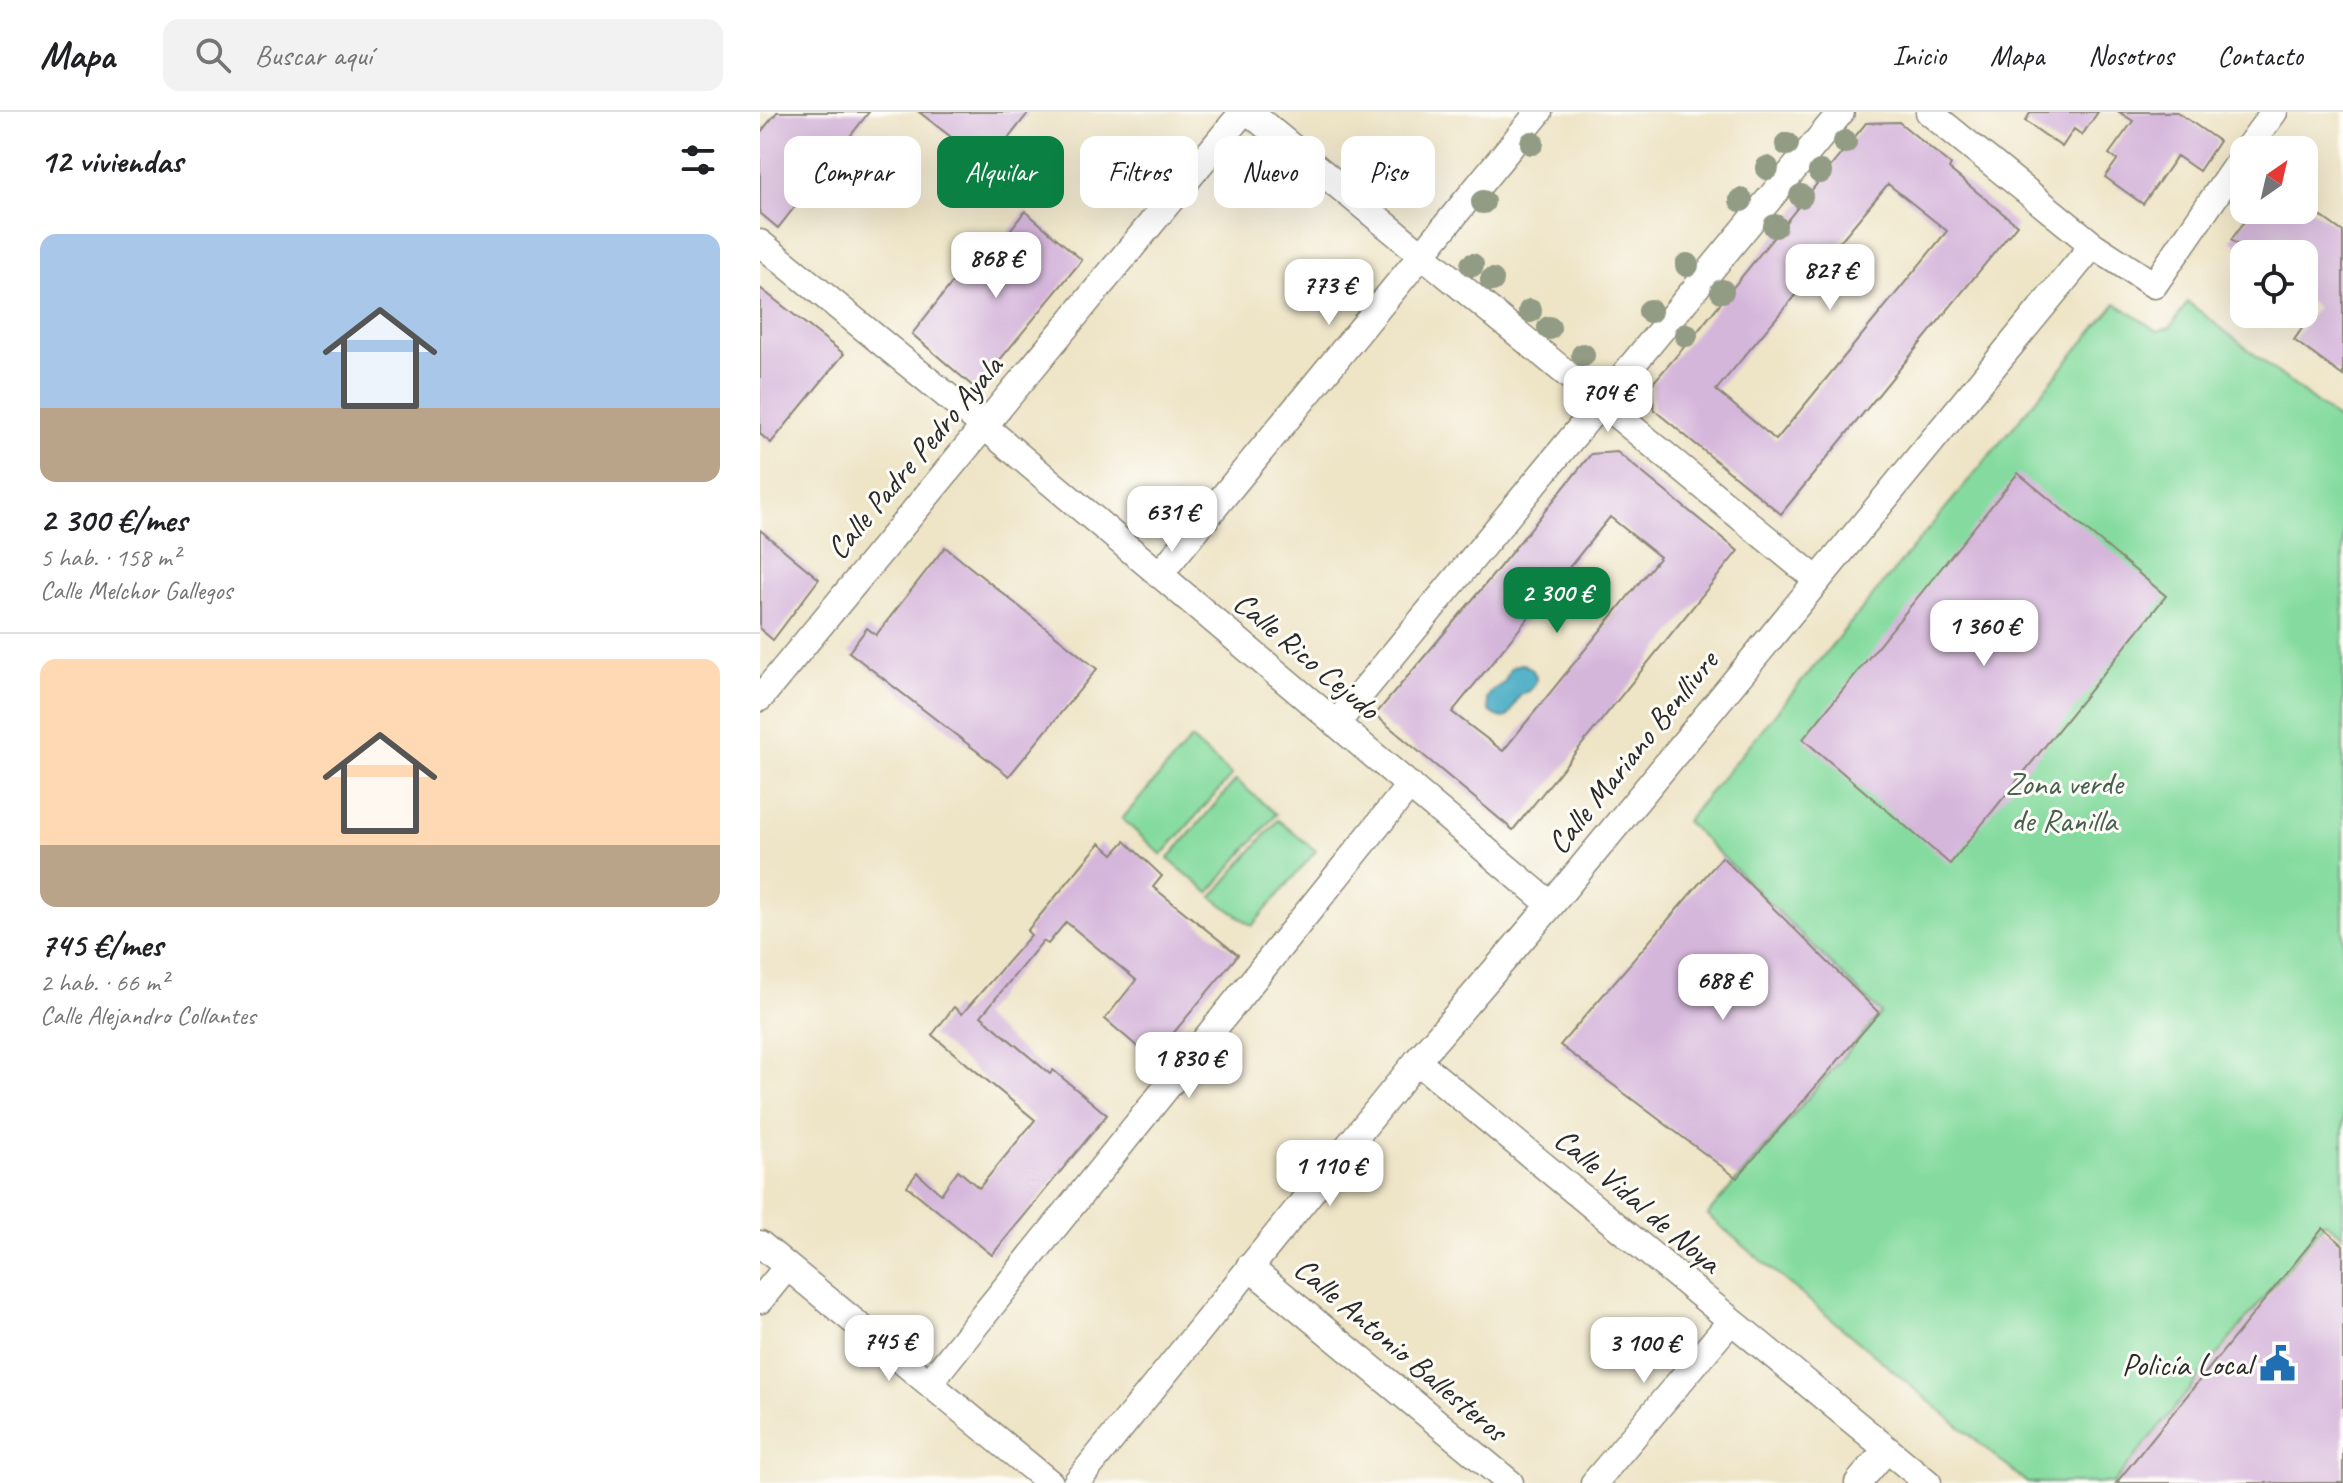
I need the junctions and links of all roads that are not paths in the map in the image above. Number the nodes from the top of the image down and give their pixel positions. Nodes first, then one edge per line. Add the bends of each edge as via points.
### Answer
1 (1246, 112) edge
2 (1539, 112) edge
3 (1841, 112) edge
4 (1929, 112) edge
5 (2274, 112) edge
6 (2257, 136) edge
7 (2230, 174) edge
8 (760, 243) edge
9 (2093, 245) junction
10 (1421, 255) junction
11 (1602, 403) junction
12 (984, 426) junction
13 (1159, 575) junction
14 (1817, 580) junction
15 (760, 698) edge
16 (1336, 724) junction
17 (1410, 785) junction
18 (1551, 905) junction
19 (1417, 1061) junction
20 (760, 1244) edge
21 (787, 1267) junction
22 (1249, 1267) junction
23 (760, 1300) edge
24 (1731, 1321) junction
25 (929, 1383) junction
26 (1887, 1449) junction
27 (1050, 1483) edge
28 (1076, 1483) edge
29 (1510, 1483) edge
30 (1594, 1483) edge
31 (1858, 1483) edge
32 (1928, 1483) edge

1 - 10 street
1 - 12 street, Calle Padre Pedro Ayala
2 - 10 street
3 - 11 street
4 - 9 street
5 - 6 street
7 - 9 street via 2154,285
8 - 12 street, Calle Rico Cejudo
9 - 14 street, Calle Mariano Benlliure
10 - 11 street
10 - 13 street
11 - 14 street
11 - 16 street
12 - 13 street, Calle Rico Cejudo
12 - 15 street, Calle Padre Pedro Ayala
13 - 16 street, Calle Rico Cejudo
14 - 18 street, Calle Mariano Benlliure
16 - 17 street, Calle Rico Cejudo
17 - 18 street, Calle Rico Cejudo
17 - 25 street
18 - 19 street, Calle Mariano Benlliure
19 - 22 street, Calle Mariano Benlliure
19 - 24 street, Calle Vidal de Noya
20 - 21 street
21 - 23 street
21 - 25 street
22 - 28 street, Calle Mariano Benlliure
22 - 29 street, Calle Antonio Ballesteros
24 - 26 street, Calle Vidal de Noya
24 - 30 street
25 - 27 street
26 - 31 street
26 - 32 street, Calle Vidal de Noya

